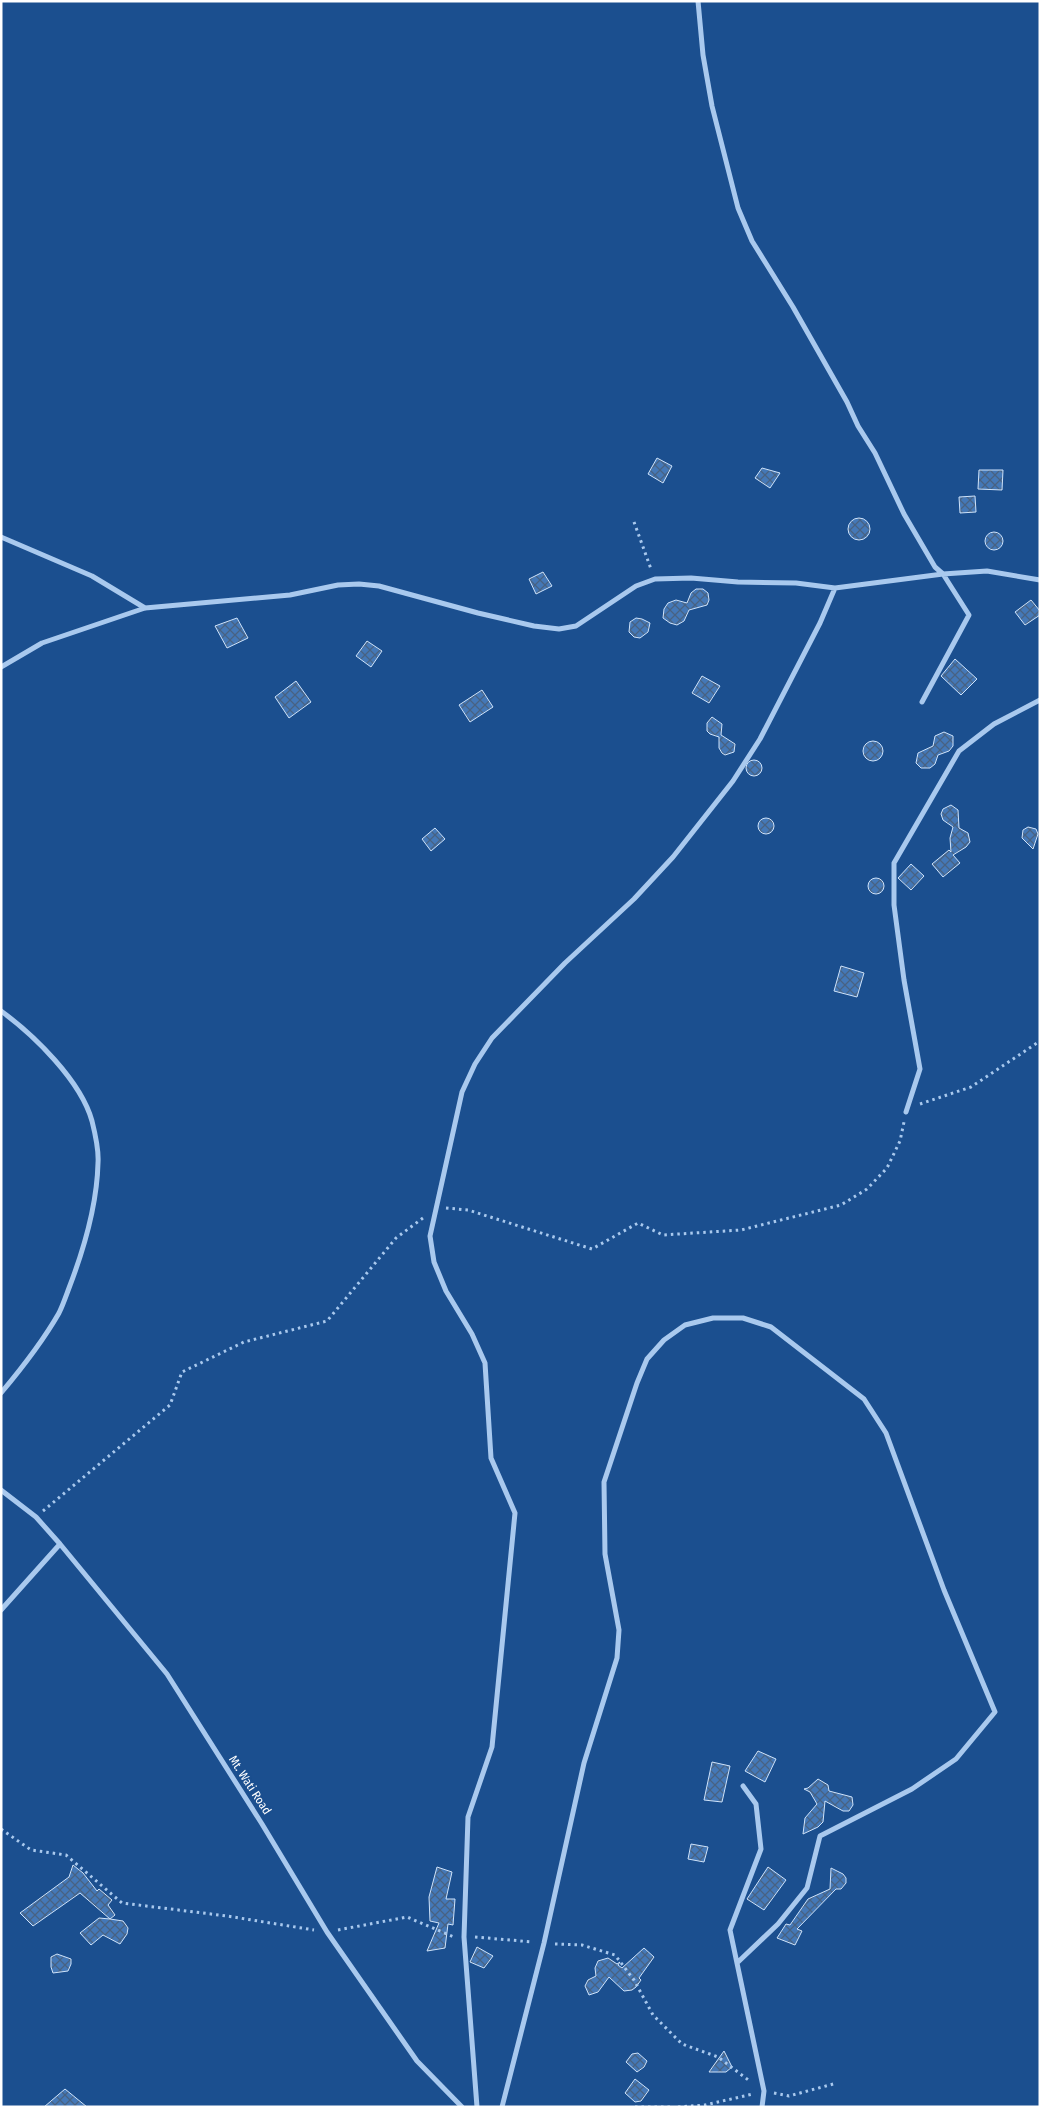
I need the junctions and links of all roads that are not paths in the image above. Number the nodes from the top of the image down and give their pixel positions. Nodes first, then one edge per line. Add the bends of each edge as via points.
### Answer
1 (698, 1) edge
2 (1, 537) edge
3 (943, 574) junction
4 (1040, 580) edge
5 (835, 588) junction
6 (145, 608) junction
7 (1, 667) edge
8 (1040, 700) edge
9 (922, 702) dead end
10 (1, 1011) edge
11 (906, 1112) road end
12 (1, 1393) edge
13 (1, 1490) edge
14 (60, 1544) junction
15 (1, 1610) edge
16 (743, 1786) dead end
17 (737, 1963) junction
18 (462, 2107) edge
19 (477, 2107) edge
20 (502, 2107) edge
21 (762, 2107) edge

1 - 3 street via 712,106 738,208 752,241 847,402 904,514
2 - 6 street via 92,576
3 - 4 street via 987,571
3 - 5 street
3 - 9 street via 969,616
5 - 6 street via 796,583 655,579 636,586 576,626 558,629 359,584
5 - 19 street via 760,739 733,781 673,857 634,899 565,963 492,1038 462,1092 430,1236 434,1262 446,1291 485,1363 491,1458 515,1513 492,1748 468,1817 464,1937
6 - 7 street via 42,643
8 - 11 street via 994,724 959,751 894,863 894,905 920,1068
10 - 12 street via 47,1052 73,1083 92,1120 98,1161 91,1212 78,1264 60,1312
13 - 14 street, Mt. Wati Road via 36,1517
14 - 15 street
14 - 18 street, Mt. Wati Road via 167,1674 327,1932 417,2061
16 - 17 street via 756,1804 760,1849 730,1930
17 - 20 street via 778,1924 807,1888 820,1836 912,1789 956,1759 995,1712 944,1590 886,1433 864,1399 771,1327 743,1318 713,1318 685,1325 664,1340 647,1359 604,1482 605,1554 619,1630 617,1658 584,1763 544,1943
17 - 21 street via 764,2091

